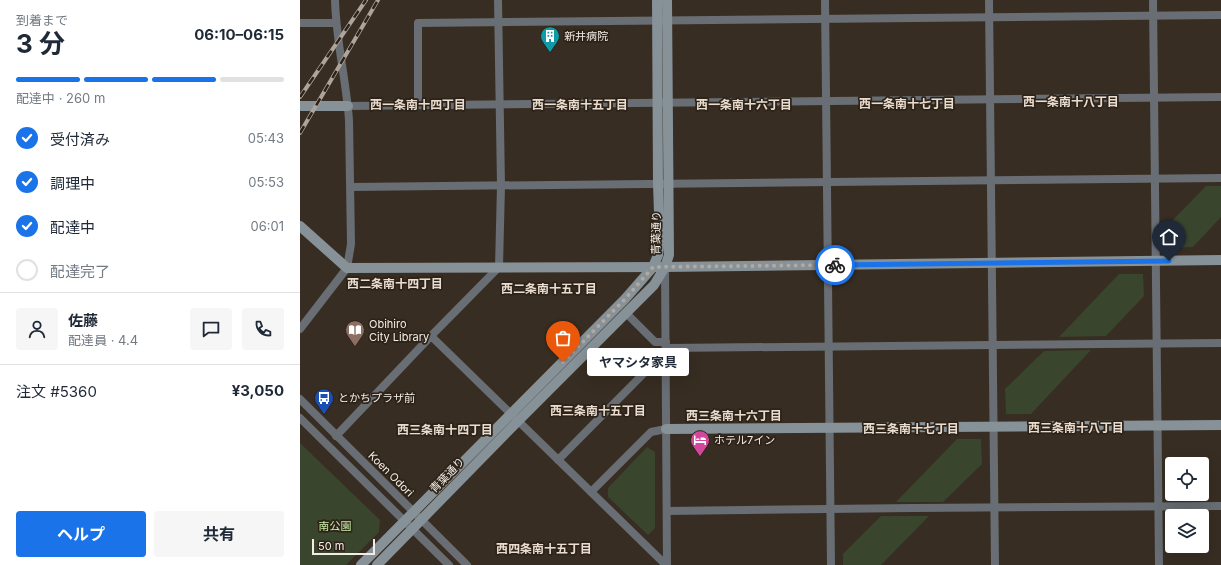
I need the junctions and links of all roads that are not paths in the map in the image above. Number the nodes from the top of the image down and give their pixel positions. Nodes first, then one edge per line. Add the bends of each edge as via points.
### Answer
1 (335, 0) edge
2 (498, 0) edge
3 (657, 0) edge
4 (667, 0) edge
5 (825, 0) edge
6 (989, 0) edge
7 (1153, 0) edge
8 (1221, 15) edge
9 (1153, 16) junction
10 (990, 17) junction
11 (662, 20) junction
12 (825, 20) junction
13 (498, 22) junction
14 (300, 23) edge
15 (335, 23) junction
16 (1221, 97) edge
17 (990, 98) junction
18 (1154, 98) junction
19 (826, 101) junction
20 (663, 103) junction
21 (500, 104) junction
22 (418, 105) junction
23 (300, 106) edge
24 (348, 106) junction
25 (1221, 178) edge
26 (1155, 179) junction
27 (992, 181) junction
28 (827, 183) junction
29 (663, 184) junction
30 (501, 186) junction
31 (351, 187) junction
32 (300, 226) edge
33 (1221, 260) edge
34 (1156, 261) junction
35 (992, 263) junction
36 (828, 265) junction
37 (653, 267) junction
38 (665, 267) junction
39 (347, 268) junction
40 (499, 268) junction
41 (626, 313) junction
42 (300, 329) edge
43 (431, 336) junction
44 (1157, 343) junction
45 (1221, 343) edge
46 (993, 344) junction
47 (666, 345) junction
48 (830, 347) junction
49 (666, 363) junction
50 (300, 399) edge
51 (514, 417) junction
52 (300, 418) edge
53 (1158, 425) junction
54 (1221, 425) edge
55 (994, 426) junction
56 (829, 427) junction
57 (666, 429) junction
58 (336, 436) junction
59 (558, 460) junction
60 (591, 492) junction
61 (1221, 506) edge
62 (1158, 507) junction
63 (995, 508) junction
64 (830, 509) junction
65 (668, 511) junction
66 (413, 512) junction
67 (404, 520) junction
68 (421, 520) junction
69 (412, 528) junction
70 (361, 565) edge
71 (377, 565) edge
72 (449, 565) edge
73 (467, 565) edge
74 (667, 565) edge
75 (831, 565) edge
76 (995, 565) edge
77 (1159, 565) edge

1 - 15 street
2 - 13 street
3 - 11 street
4 - 11 street
5 - 12 street
6 - 10 street
7 - 9 street
8 - 9 street
9 - 10 street
9 - 18 street
10 - 12 street
10 - 17 street
11 - 12 street
11 - 13 street
11 - 20 street
12 - 19 street
13 - 21 street
13 - 22 street via 418,23
14 - 15 street
15 - 24 street
16 - 18 street
17 - 18 street
17 - 19 street
17 - 27 street
18 - 26 street
19 - 20 street
19 - 28 street
20 - 21 street
20 - 29 street
21 - 22 street
21 - 30 street
22 - 24 street
23 - 24 street
24 - 31 street
25 - 26 street
26 - 27 street
26 - 34 street
27 - 28 street
27 - 35 street
28 - 29 street
28 - 36 street
29 - 30 street
29 - 37 street via 660,241
29 - 38 street, 青葉通り via 669,255
30 - 31 street
30 - 40 street
31 - 39 street via 351,244
32 - 39 street
33 - 34 street
34 - 35 street
34 - 44 street
35 - 36 street
35 - 46 street
36 - 38 street
36 - 48 street
37 - 38 street
37 - 40 street
37 - 51 street
38 - 41 street, 青葉通り via 654,285
38 - 47 street
39 - 40 street
39 - 42 street
40 - 43 street
41 - 47 street via 655,342
41 - 51 street, 青葉通り
43 - 51 street
43 - 58 street
44 - 45 street
44 - 46 street
44 - 53 street
46 - 48 street
46 - 55 street
47 - 48 street
47 - 49 street
48 - 56 street
49 - 57 street
49 - 59 street via 655,362
50 - 58 street, Koen Odori
51 - 59 street
51 - 66 street
51 - 68 street, 青葉通り
52 - 67 street
53 - 54 street
53 - 55 street
53 - 62 street
55 - 56 street
55 - 63 street
56 - 57 street
56 - 64 street
57 - 60 street via 651,432
57 - 65 street
58 - 66 street, Koen Odori
59 - 60 street
60 - 74 street
61 - 62 street
62 - 63 street
62 - 77 street
63 - 64 street
63 - 76 street
64 - 65 street
64 - 75 street
65 - 74 street
66 - 67 street
66 - 68 street, Koen Odori
67 - 69 street
67 - 70 street
68 - 69 street, 青葉通り
68 - 73 street, Koen Odori
69 - 71 street, 青葉通り
69 - 72 street

